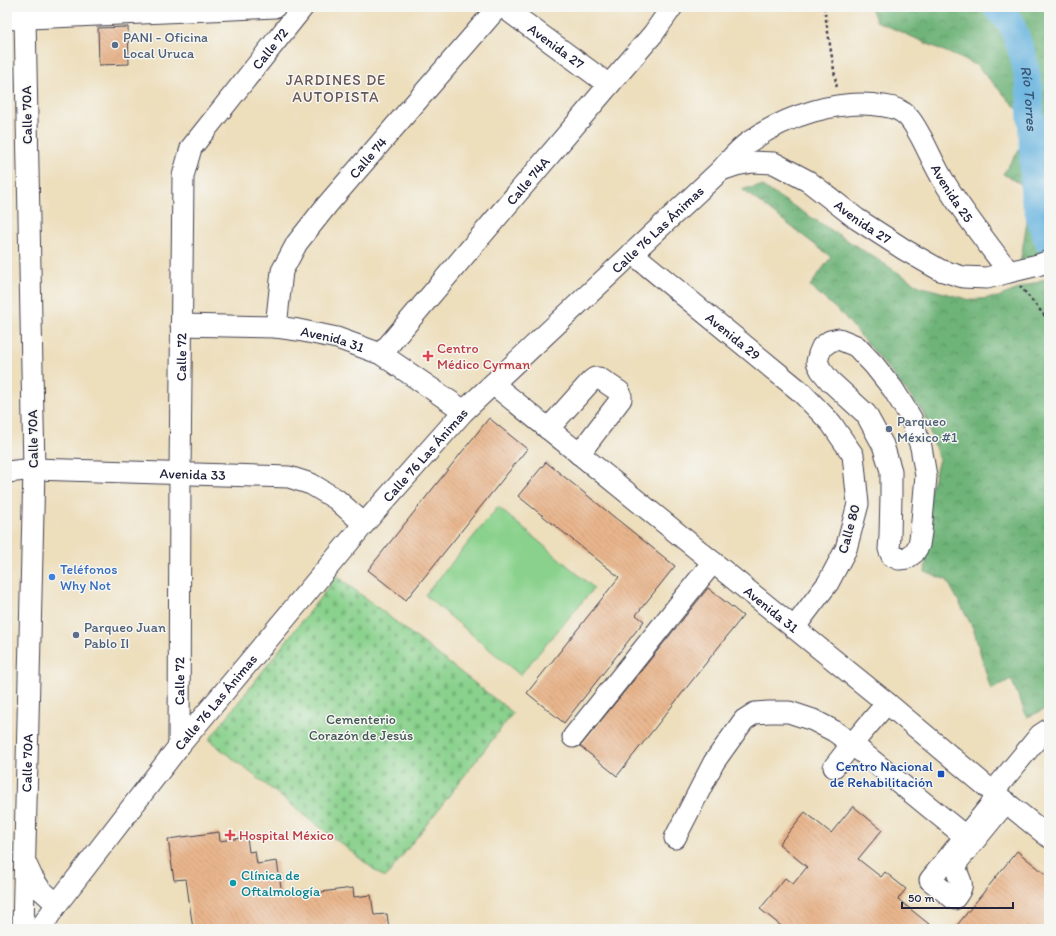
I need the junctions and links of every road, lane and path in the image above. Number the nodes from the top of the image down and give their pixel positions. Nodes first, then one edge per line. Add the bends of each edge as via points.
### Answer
1 (275, 7) edge
2 (303, 7) edge
3 (498, 7) edge
4 (503, 7) edge
5 (672, 7) edge
6 (824, 7) edge
7 (16, 19) edge
8 (609, 84) junction
9 (840, 105) junction
10 (901, 111) joint
11 (721, 170) junction
12 (632, 253) junction
13 (1044, 263) edge
14 (1009, 272) junction
15 (1049, 321) edge
16 (181, 325) junction
17 (276, 327) junction
18 (381, 354) junction
19 (493, 384) junction
20 (464, 411) junction
21 (832, 423) joint
22 (548, 429) junction
23 (883, 445) junction
24 (579, 454) junction
25 (852, 456) junction
26 (34, 470) junction
27 (7, 472) edge
28 (180, 474) junction
29 (364, 524) junction
30 (713, 562) junction
31 (794, 628) junction
32 (887, 703) junction
33 (1049, 728) edge
34 (573, 737) dead end
35 (852, 744) junction
36 (179, 746) junction
37 (834, 768) dead end
38 (999, 797) junction
39 (1049, 837) edge
40 (675, 838) dead end
41 (24, 859) junction
42 (57, 904) junction
43 (23, 929) edge
44 (40, 929) edge

1 - 7 street
2 - 16 street, Calle 72 via 191,148 183,176
3 - 17 street, Calle 74 via 297,243 282,271
4 - 8 street, Avenida 27
5 - 8 street, Calle 74A via 653,34
6 - 9 path
7 - 26 street, Calle 70A
8 - 18 street, Calle 74A
9 - 10 street, Calle 76 Las Ánimas via 873,104
9 - 11 street, Calle 76 Las Ánimas via 796,117 770,128 736,152
10 - 14 street, Avenida 25 via 917,129 944,182
11 - 12 street, Calle 76 Las Ánimas
11 - 14 street, Avenida 27 via 752,162 774,163 808,181 857,219 940,270 963,277 987,278
12 - 19 street, Calle 76 Las Ánimas
12 - 21 street, Avenida 29 via 800,392
13 - 14 street, Avenida 27
14 - 15 path
16 - 17 street, Avenida 31
16 - 28 street, Calle 72
17 - 18 street, Avenida 31 via 337,338
18 - 20 street, Avenida 31
19 - 20 street, Calle 76 Las Ánimas
19 - 22 street, Avenida 31
20 - 29 street, Calle 76 Las Ánimas
21 - 25 street, Calle 80
22 - 24 street, Avenida 31
22 - 24 street via 595,378 620,392 621,399
23 - 23 street via 891,471 889,549 892,556 906,558 914,553 919,545 926,476 921,447 911,418 893,389 856,346 838,338 830,341 822,347 819,354 817,362 821,370 866,414
23 - 25 street
24 - 30 street, Avenida 31
25 - 31 street, Calle 80 via 858,504 846,549 828,583
26 - 27 street, Avenida 33
26 - 28 street, Avenida 33
26 - 41 street, Calle 70A
28 - 29 street, Avenida 33 via 288,477 311,484 336,499
28 - 36 street, Calle 72
29 - 36 street, Calle 76 Las Ánimas
30 - 31 street, Avenida 31
30 - 34 street
31 - 32 street, Avenida 31
32 - 35 street
32 - 38 street, Avenida 31
33 - 38 street via 1040,735
35 - 37 street
35 - 38 street via 969,840
35 - 40 street via 834,731 789,712 755,713 744,720 714,762
36 - 42 street, Calle 76 Las Ánimas
38 - 39 street, Avenida 31
41 - 42 street, Calle 70A via 40,889
41 - 43 street, Calle 70A
42 - 44 street, Calle 76 Las Ánimas

